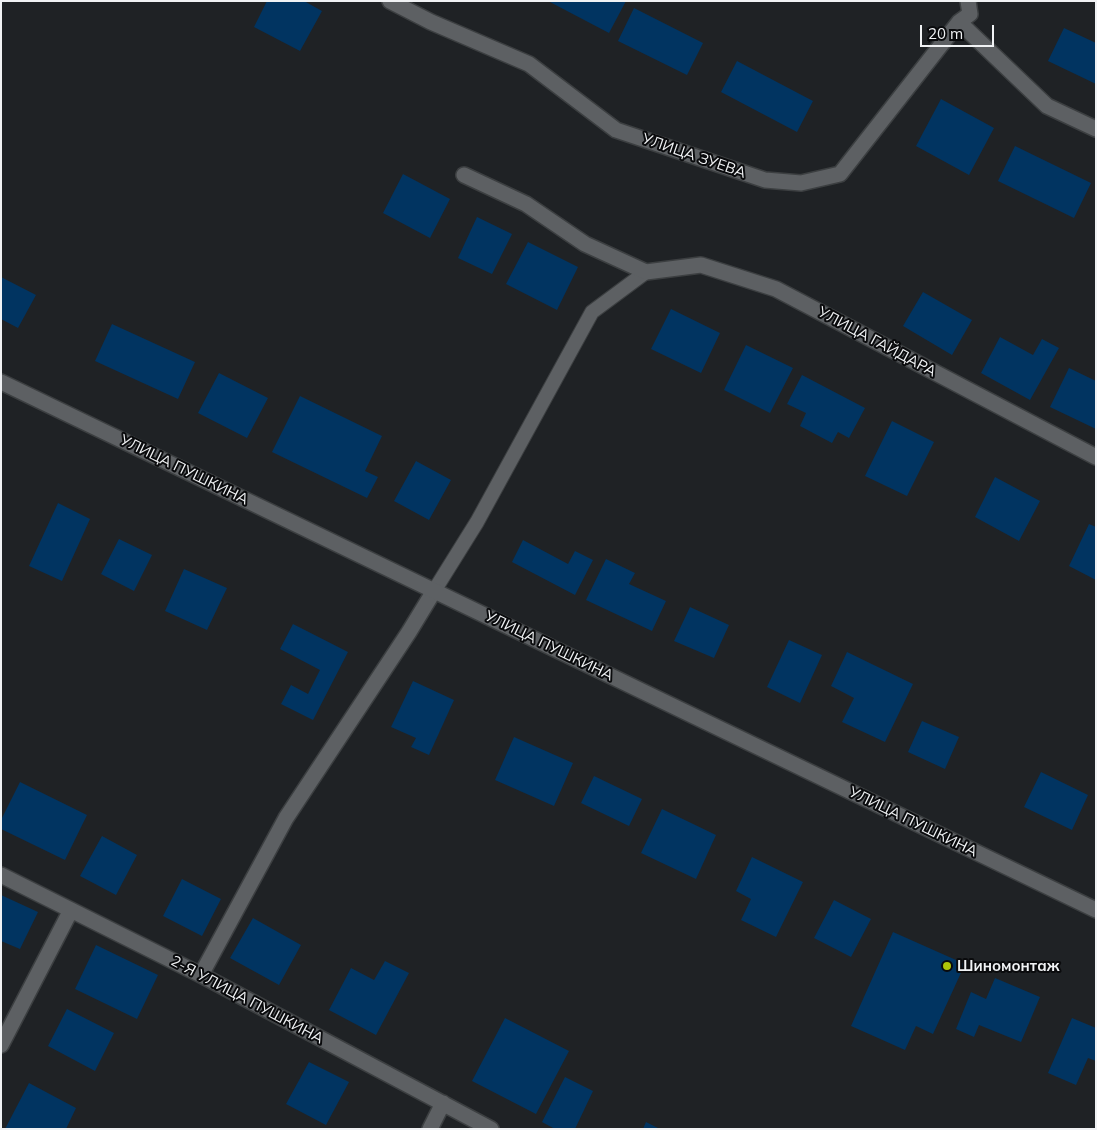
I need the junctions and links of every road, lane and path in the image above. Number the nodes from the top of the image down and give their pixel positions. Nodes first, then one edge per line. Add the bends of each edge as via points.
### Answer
1 (390, 1) edge
2 (968, 1) edge
3 (959, 22) junction
4 (1096, 129) edge
5 (464, 175) dead end
6 (646, 272) junction
7 (1, 382) edge
8 (1096, 457) edge
9 (434, 591) junction
10 (1, 875) edge
11 (71, 910) junction
12 (1096, 910) edge
13 (201, 975) junction
14 (1, 1045) edge
15 (443, 1103) junction
16 (430, 1129) edge
17 (491, 1129) edge

1 - 3 street, УЛИЦА ЗУЕВА via 528,64 616,130 765,180 801,183 840,174
2 - 3 street, УЛИЦА ЗУЕВА via 970,14
3 - 4 street via 1047,106
5 - 6 street via 526,204 586,244
6 - 8 street, УЛИЦА ГАЙДАРА via 701,264 776,289
6 - 9 lane via 592,312 477,522
7 - 9 street, УЛИЦА ПУШКИНА
9 - 12 street, УЛИЦА ПУШКИНА
9 - 13 street via 286,818
10 - 11 street, 2-Я УЛИЦА ПУШКИНА
11 - 13 street, 2-Я УЛИЦА ПУШКИНА
11 - 14 street
13 - 15 street, 2-Я УЛИЦА ПУШКИНА
15 - 16 street
15 - 17 street, 2-Я УЛИЦА ПУШКИНА

